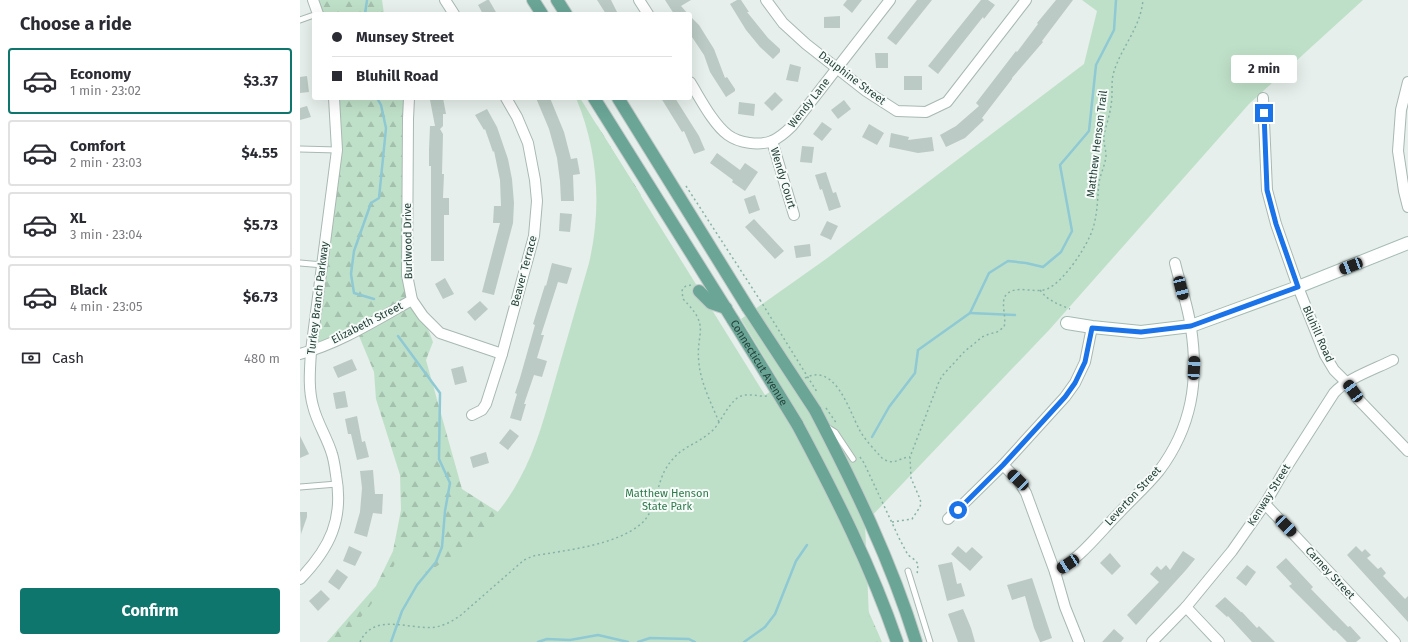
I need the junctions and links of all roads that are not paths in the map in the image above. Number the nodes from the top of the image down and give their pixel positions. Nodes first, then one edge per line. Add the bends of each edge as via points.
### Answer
1 (313, 0) edge
2 (445, 0) edge
3 (533, 0) edge
4 (557, 0) edge
5 (639, 0) edge
6 (766, 0) edge
7 (890, 0) edge
8 (1026, 0) edge
9 (316, 12) edge
10 (453, 12) edge
11 (541, 12) edge
12 (565, 12) edge
13 (647, 12) edge
14 (312, 16) edge
15 (300, 20) edge
16 (838, 67) junction
17 (1408, 82) edge
18 (692, 85) edge
19 (1263, 98) dead end
20 (334, 100) edge
21 (409, 100) edge
22 (507, 100) edge
23 (595, 100) edge
24 (619, 100) edge
25 (772, 141) junction
26 (300, 149) edge
27 (337, 150) junction
28 (1408, 207) edge
29 (794, 215) dead end
30 (699, 230) junction
31 (683, 239) junction
32 (1408, 243) edge
33 (300, 263) edge
34 (1175, 263) dead end
35 (323, 265) junction
36 (1298, 287) junction
37 (699, 291) road end
38 (412, 300) junction
39 (726, 308) junction
40 (1067, 323) dead end
41 (1191, 326) junction
42 (1092, 328) junction
43 (311, 351) junction
44 (300, 354) edge
45 (502, 354) junction
46 (1393, 360) dead end
47 (1347, 383) junction
48 (472, 415) dead end
49 (822, 424) junction
50 (1408, 451) edge
51 (853, 459) dead end
52 (1003, 465) junction
53 (337, 484) junction
54 (300, 487) edge
55 (1265, 504) junction
56 (948, 519) dead end
57 (908, 571) dead end
58 (1054, 572) junction
59 (300, 580) edge
60 (1186, 608) junction
61 (897, 642) edge
62 (916, 642) edge
63 (930, 642) edge
64 (1079, 642) edge
65 (1152, 642) edge
66 (1219, 642) edge
67 (1395, 642) edge

1 - 9 street
2 - 10 street
3 - 11 main road
4 - 12 main road
5 - 13 street
6 - 16 street, Dauphine Street via 783,23 806,44
7 - 16 street, Wendy Lane
8 - 16 street, Dauphine Street via 947,102 926,112 897,111
14 - 15 lane
16 - 25 street, Wendy Lane via 792,126
17 - 28 street via 1401,110 1398,151
18 - 25 street via 712,118 727,134 740,141
19 - 36 street, Bluhill Road via 1267,190
20 - 27 street, Turkey Branch Parkway
21 - 38 street, Burlwood Drive via 407,275
22 - 45 street, Beaver Terrace via 528,143 537,201 534,236
23 - 31 main road, Connecticut Avenue
24 - 30 main road, Connecticut Avenue
25 - 29 street, Wendy Court
26 - 27 lane
27 - 35 street, Turkey Branch Parkway
30 - 31 main road
30 - 49 main road, Connecticut Avenue, bridge
31 - 39 main road, Connecticut Avenue
32 - 36 street
33 - 35 lane
34 - 41 street, Leverton Street
35 - 43 street, Turkey Branch Parkway
36 - 41 street
36 - 47 street, Bluhill Road via 1326,355 1334,370
37 - 39 main road via 711,303
38 - 43 street, Elizabeth Street via 357,331
38 - 45 street, Burlwood Drive via 422,316 440,333
39 - 61 main road, Connecticut Avenue, bridge via 824,473 861,551
40 - 42 street
41 - 42 street via 1141,332
41 - 58 street, Leverton Street via 1194,356 1193,393 1185,425 1170,454 1158,472 1082,550 1068,564
42 - 52 street via 1085,362 1075,383
43 - 44 street, Elizabeth Street
43 - 53 street, Turkey Branch Parkway via 309,381 312,404 332,454
45 - 48 street, Beaver Terrace via 486,404 482,410
46 - 47 street, Kenway Street
47 - 50 street, Bluhill Road via 1358,399
47 - 55 street, Kenway Street via 1334,393
49 - 51 lane via 836,432
49 - 62 main road, Connecticut Avenue via 887,560
52 - 56 street
52 - 58 street via 1018,480 1026,493
53 - 54 lane
53 - 59 street, Turkey Branch Parkway via 335,524 316,562
55 - 60 street, Kenway Street
55 - 67 street, Carney Street
57 - 63 lane
58 - 64 street
60 - 65 street, Kenway Street
60 - 66 street

